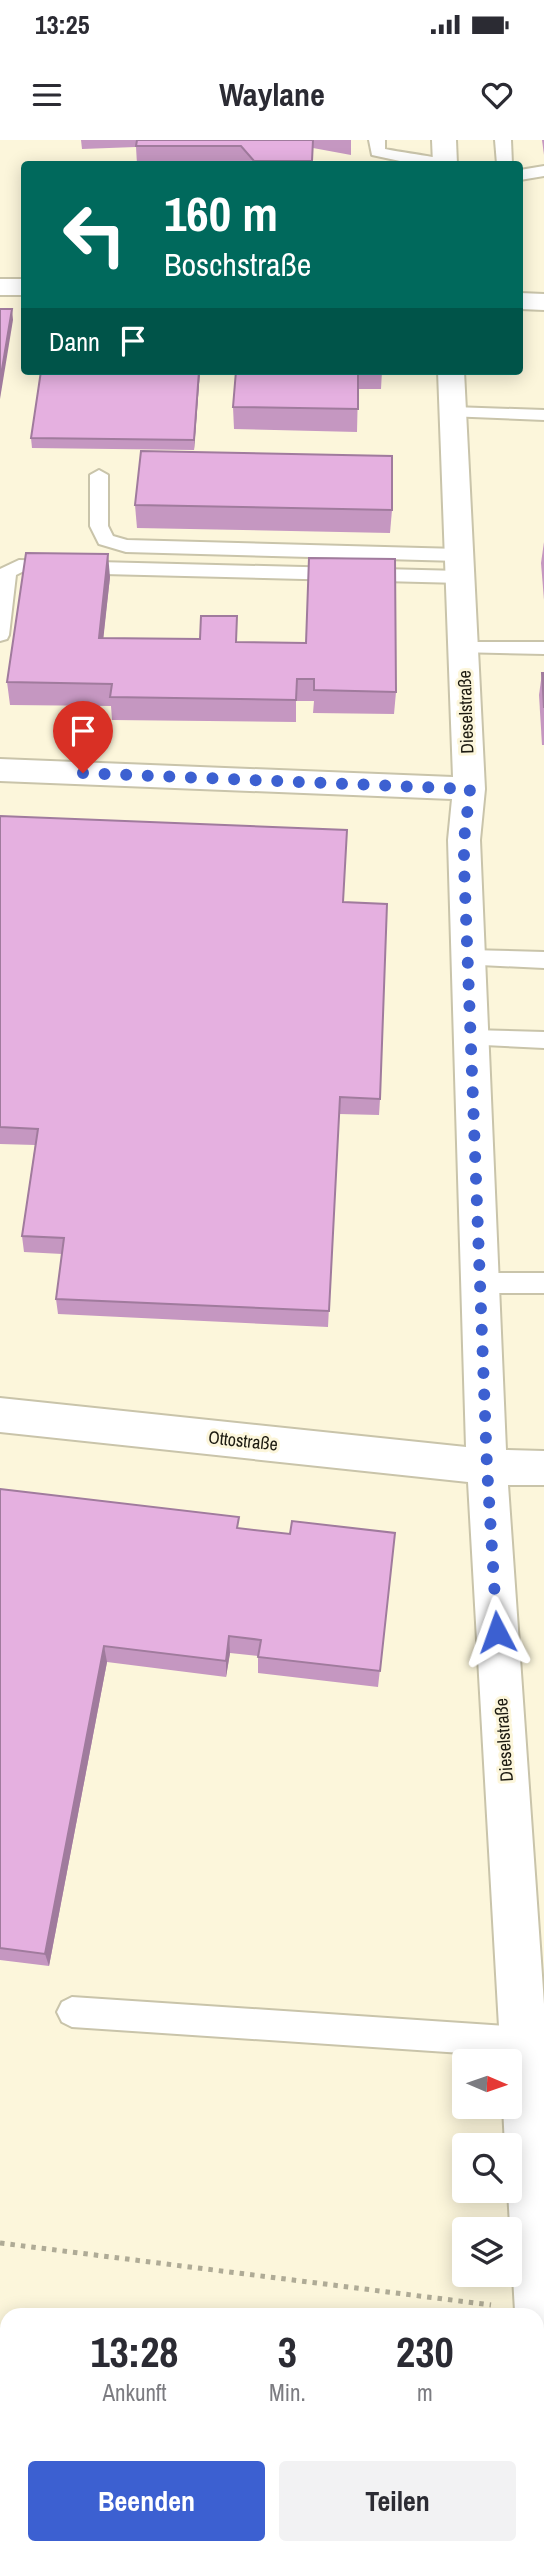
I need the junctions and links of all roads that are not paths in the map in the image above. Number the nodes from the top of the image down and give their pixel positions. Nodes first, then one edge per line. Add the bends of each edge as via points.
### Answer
1 (377, 140) edge
2 (503, 140) edge
3 (445, 155) edge
4 (505, 161) edge
5 (544, 171) edge
6 (523, 175) edge
7 (0, 287) edge
8 (21, 287) edge
9 (523, 301) edge
10 (544, 302) edge
11 (451, 375) edge
12 (453, 412) junction
13 (544, 415) edge
14 (99, 475) dead end
15 (460, 566) junction
16 (0, 635) edge
17 (463, 648) junction
18 (544, 648) edge
19 (0, 770) edge
20 (470, 789) junction
21 (468, 958) junction
22 (544, 960) edge
23 (471, 1038) junction
24 (544, 1040) edge
25 (480, 1283) junction
26 (544, 1283) edge
27 (0, 1415) edge
28 (487, 1467) junction
29 (544, 1468) edge
30 (72, 2011) dead end
31 (523, 2042) junction
32 (536, 2098) edge
33 (540, 2308) edge

1 - 3 lane via 377,152 419,161
2 - 4 lane
5 - 6 lane
7 - 8 street
9 - 10 street
11 - 12 street, Dieselstraße
12 - 13 lane
12 - 15 street, Dieselstraße
14 - 15 lane via 99,526 105,540 126,546
15 - 16 lane via 19,566 7,572
15 - 17 street, Dieselstraße
17 - 18 lane
17 - 20 street, Dieselstraße
19 - 20 street
20 - 21 street, Dieselstraße via 464,840
21 - 22 lane
21 - 23 street, Dieselstraße
23 - 24 lane
23 - 25 street, Dieselstraße
25 - 26 lane
25 - 28 street, Dieselstraße
27 - 28 street, Ottostraße
28 - 29 street, Ottostraße
28 - 31 street, Dieselstraße
30 - 31 lane
31 - 32 street, Dieselstraße
32 - 33 street, Dieselstraße

